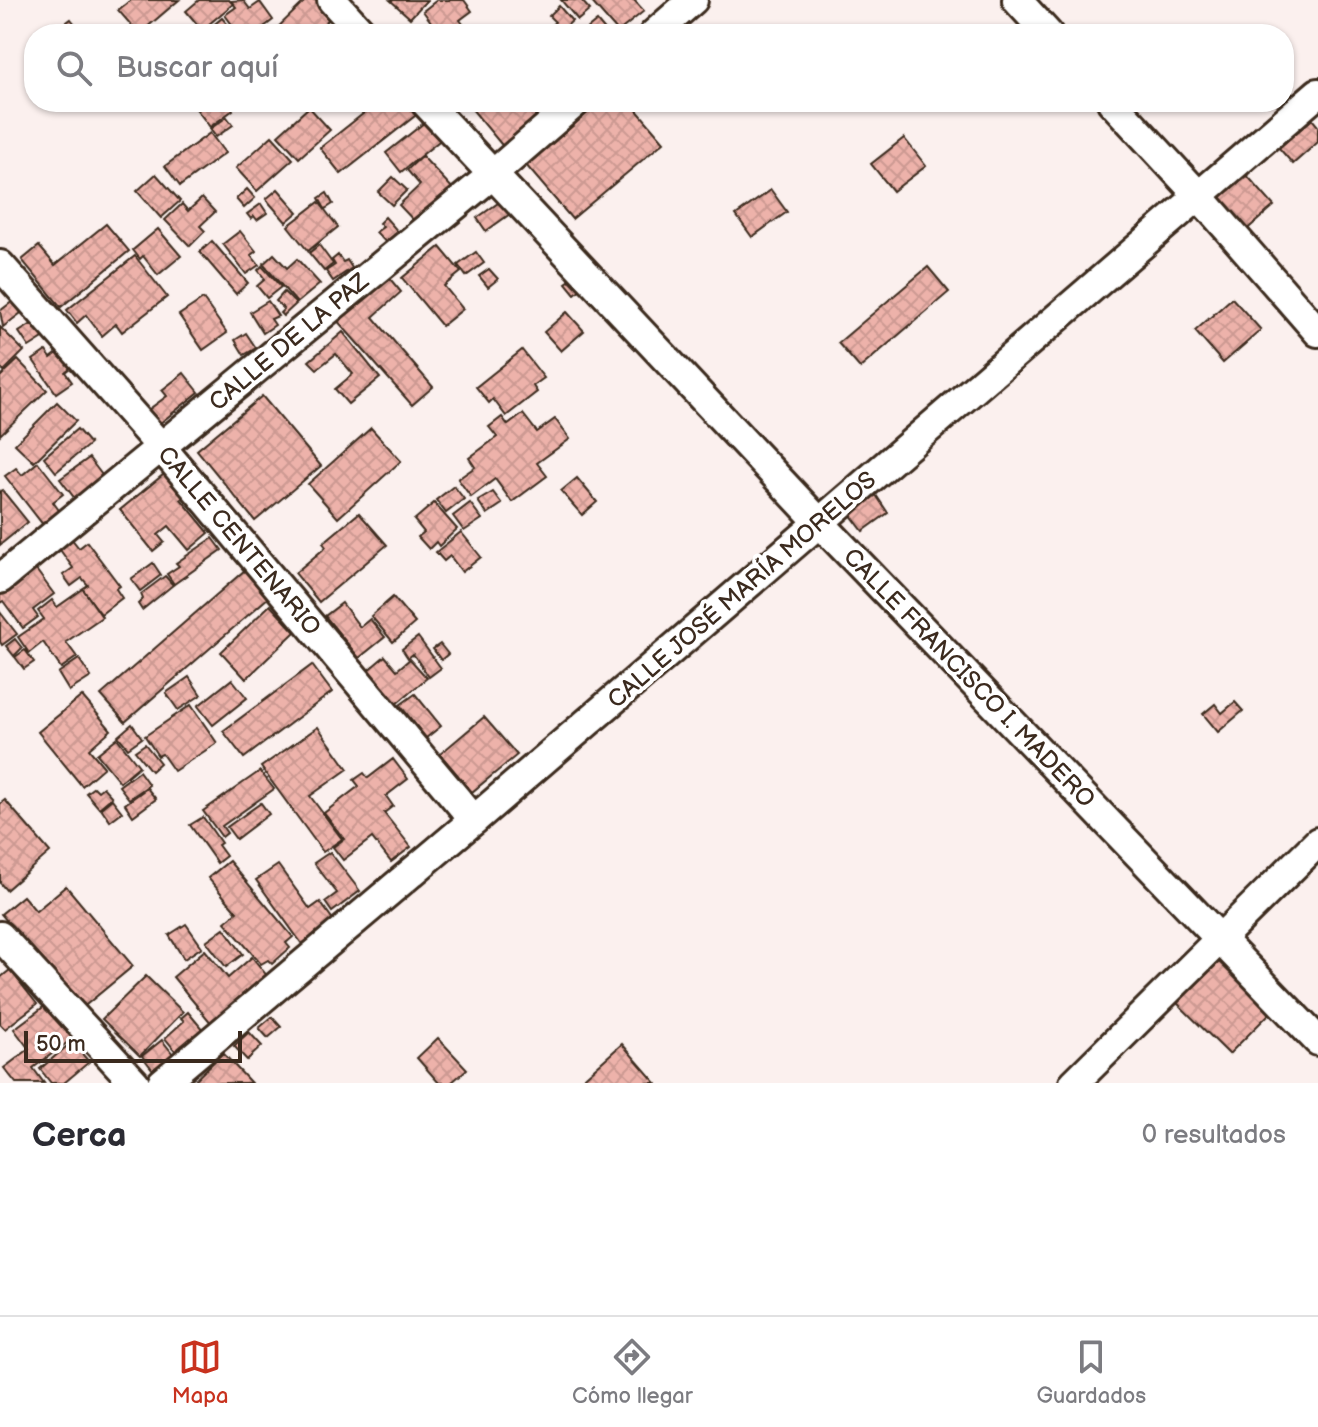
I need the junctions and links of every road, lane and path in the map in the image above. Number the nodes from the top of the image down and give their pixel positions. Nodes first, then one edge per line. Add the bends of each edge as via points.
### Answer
1 (332, 0) edge
2 (693, 0) edge
3 (1017, 0) edge
4 (354, 24) edge
5 (665, 24) edge
6 (1039, 24) edge
7 (1318, 93) edge
8 (434, 112) edge
9 (564, 112) edge
10 (1121, 112) edge
11 (492, 175) junction
12 (1199, 196) junction
13 (0, 265) edge
14 (1318, 332) edge
15 (162, 448) junction
16 (820, 523) junction
17 (0, 579) edge
18 (474, 820) junction
19 (1318, 842) edge
20 (0, 936) edge
21 (1219, 938) junction
22 (1318, 1041) edge
23 (135, 1083) edge
24 (162, 1083) edge
25 (1074, 1083) edge

1 - 4 street
2 - 5 street
3 - 6 street
7 - 12 street, CALLE JOSÉ MARÍA MORELOS
8 - 11 street, CALLE FRANCISCO I. MADERO
9 - 11 street, CALLE DE LA PAZ
10 - 12 street
11 - 15 street, CALLE DE LA PAZ
11 - 16 street, CALLE FRANCISCO I. MADERO
12 - 14 street
12 - 16 street, CALLE JOSÉ MARÍA MORELOS
13 - 15 street, CALLE CENTENARIO
15 - 17 street, CALLE DE LA PAZ
15 - 18 street, CALLE CENTENARIO
16 - 18 street, CALLE JOSÉ MARÍA MORELOS
16 - 21 street, CALLE FRANCISCO I. MADERO
18 - 24 street, CALLE JOSÉ MARÍA MORELOS
19 - 21 street
20 - 23 street
21 - 22 street, CALLE FRANCISCO I. MADERO
21 - 25 street

